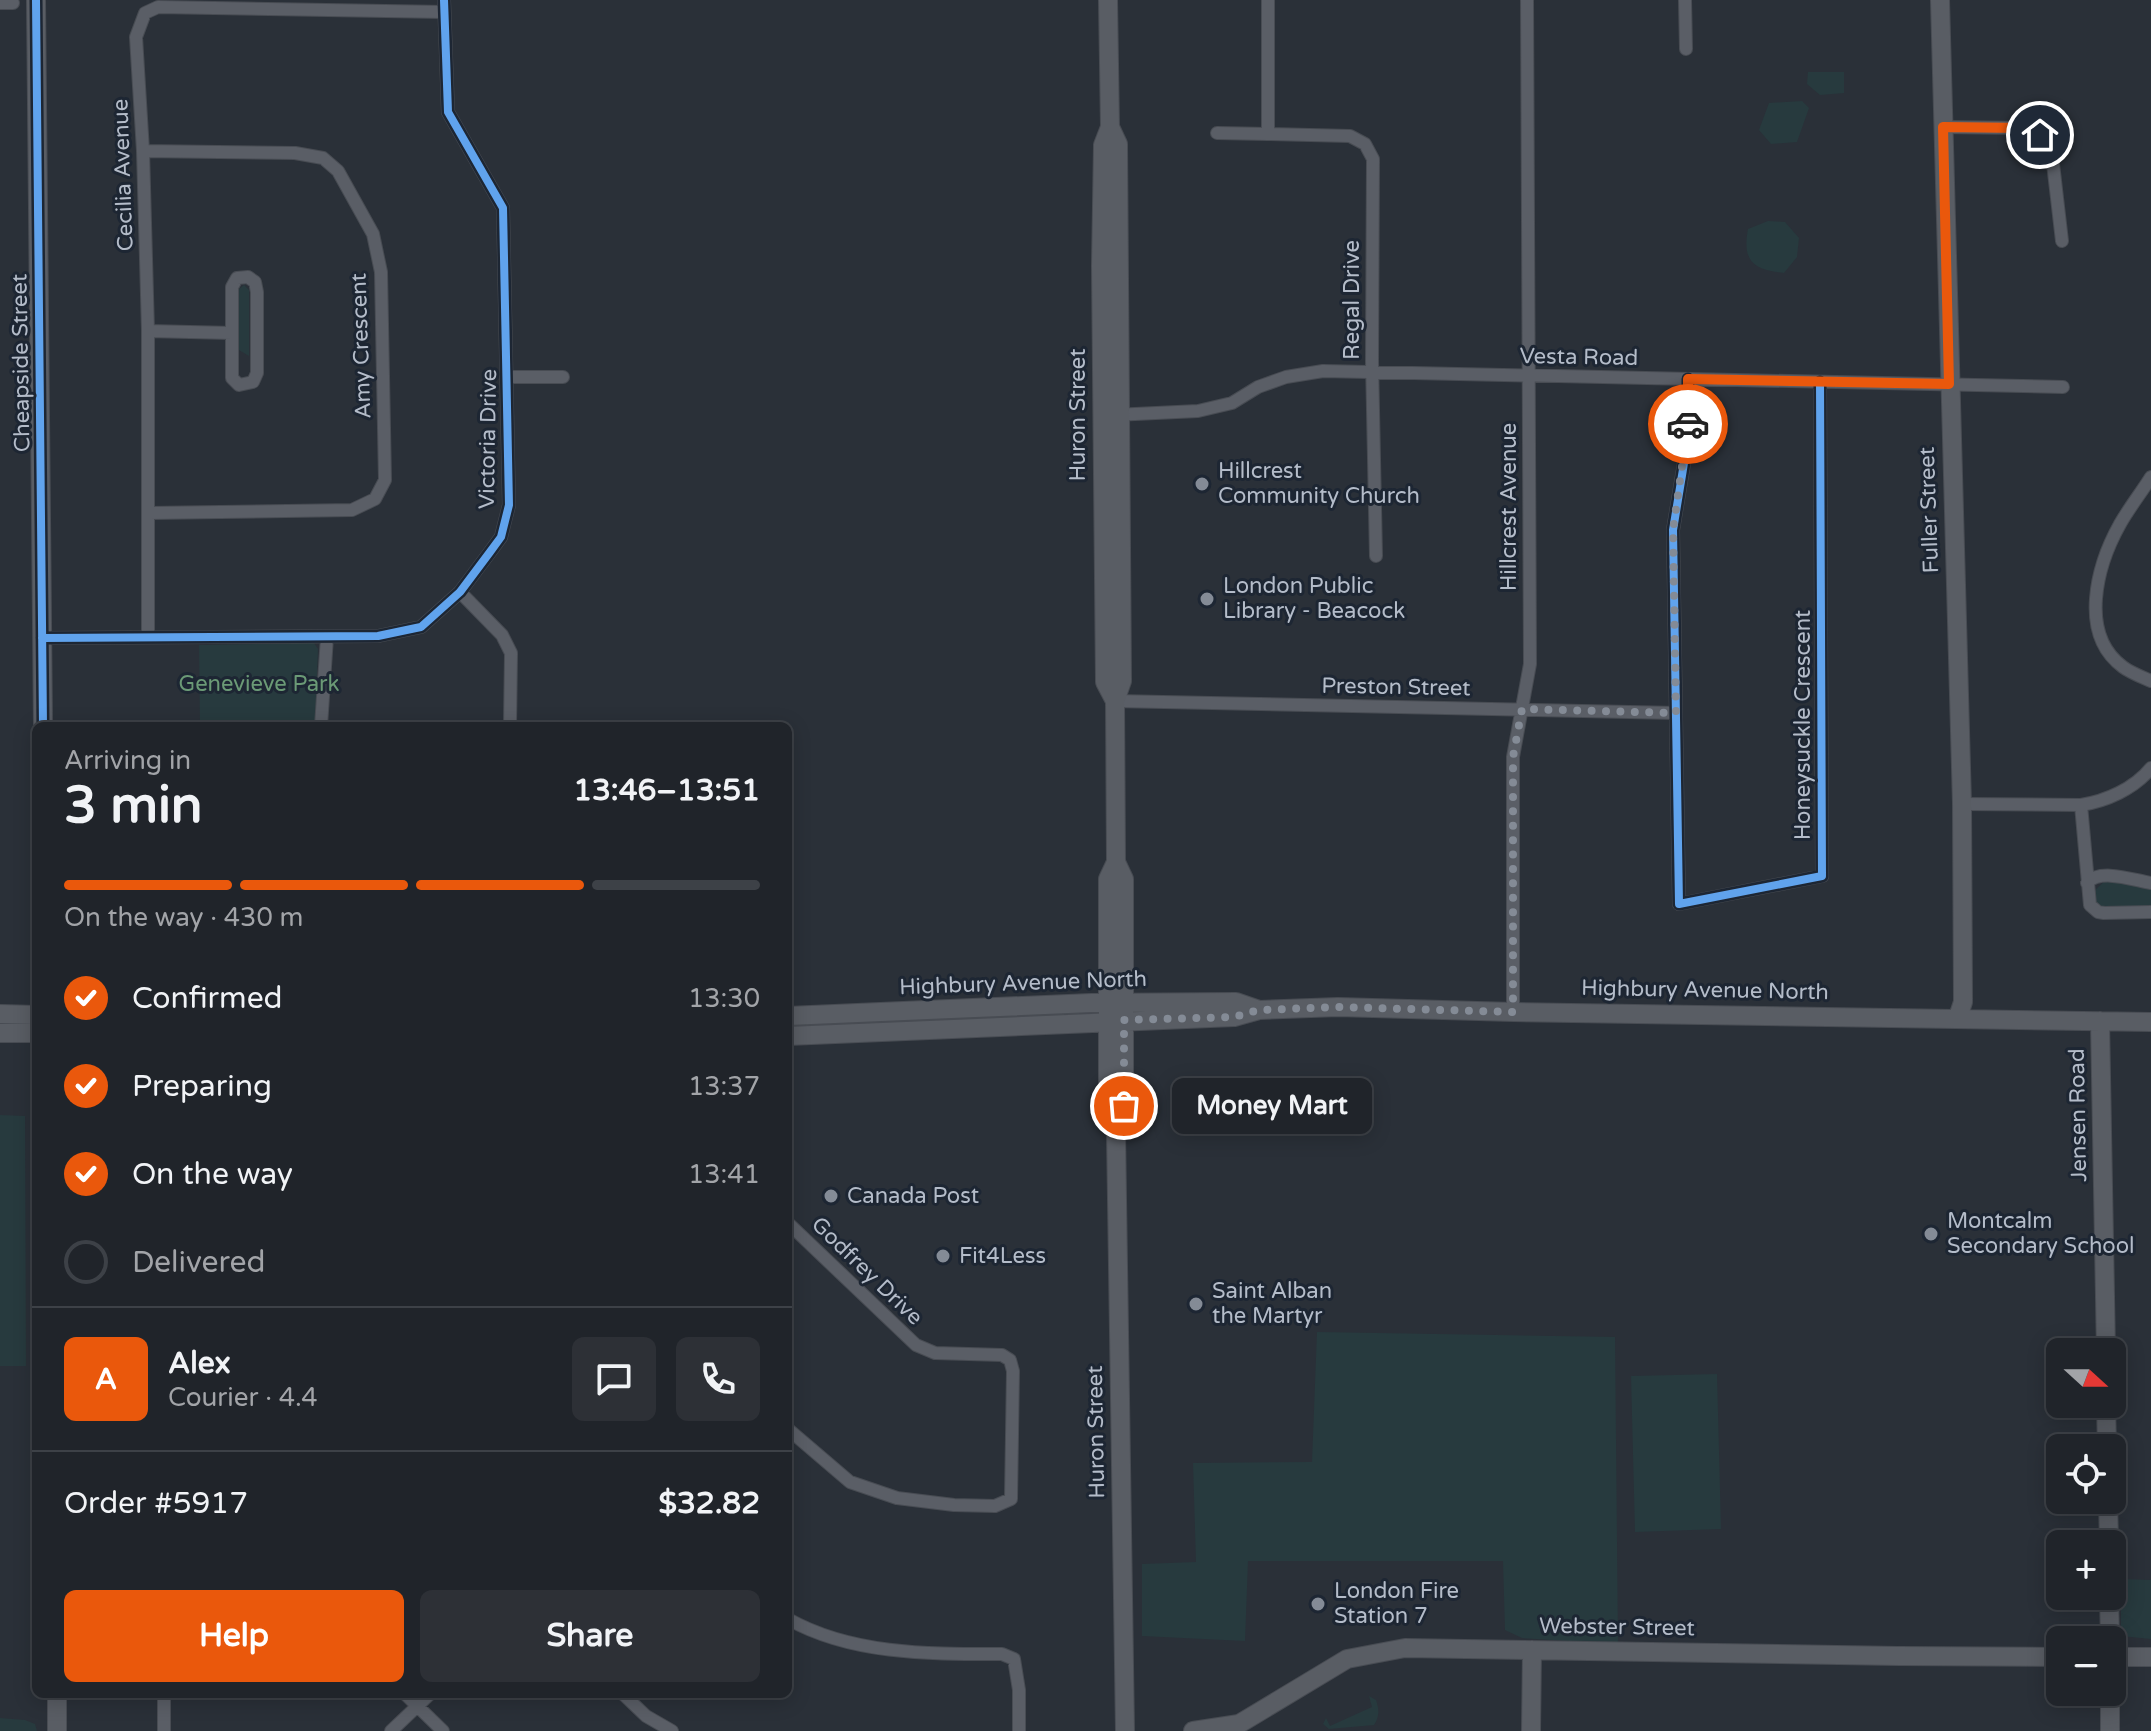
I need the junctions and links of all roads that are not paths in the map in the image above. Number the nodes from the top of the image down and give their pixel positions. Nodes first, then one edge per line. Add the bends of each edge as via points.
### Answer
1 (36, 0) edge
2 (1108, 0) edge
3 (1268, 0) edge
4 (1527, 0) edge
5 (1685, 0) edge
6 (1940, 0) edge
7 (444, 6) edge
8 (1686, 49) dead end
9 (1943, 127) junction
10 (1217, 133) dead end
11 (1268, 134) junction
12 (143, 151) junction
13 (2062, 241) dead end
14 (148, 331) junction
15 (232, 333) junction
16 (1372, 373) junction
17 (1529, 376) junction
18 (508, 377) junction
19 (563, 377) dead end
20 (1688, 379) junction
21 (1820, 382) junction
22 (1949, 384) junction
23 (2063, 387) dead end
24 (1111, 415) junction
25 (2151, 477) edge
26 (149, 513) junction
27 (1376, 556) dead end
28 (460, 592) junction
29 (148, 637) junction
30 (327, 637) junction
31 (42, 638) junction
32 (2151, 681) edge
33 (1115, 701) junction
34 (1522, 709) junction
35 (1676, 713) junction
36 (43, 722) edge
37 (321, 722) edge
38 (510, 722) edge
39 (2151, 768) edge
40 (1962, 804) junction
41 (2081, 805) junction
42 (2087, 883) junction
43 (2151, 883) edge
44 (2151, 912) edge
45 (1116, 1012) junction
46 (1513, 1012) junction
47 (0, 1014) edge
48 (32, 1015) edge
49 (792, 1016) edge
50 (1958, 1017) junction
51 (2100, 1021) junction
52 (2151, 1022) edge
53 (0, 1033) edge
54 (32, 1033) edge
55 (792, 1036) edge
56 (792, 1227) edge
57 (2106, 1338) edge
58 (792, 1432) edge
59 (792, 1621) edge
60 (1532, 1650) junction
61 (2046, 1657) edge
62 (2126, 1657) edge
63 (2151, 1657) edge
64 (57, 1698) edge
65 (164, 1698) edge
66 (409, 1698) edge
67 (426, 1698) edge
68 (627, 1698) edge
69 (418, 1706) junction
70 (2110, 1706) edge
71 (57, 1731) edge
72 (164, 1731) edge
73 (391, 1731) edge
74 (443, 1731) edge
75 (672, 1731) edge
76 (1019, 1731) edge
77 (1125, 1731) edge
78 (1193, 1731) edge
79 (1531, 1731) edge
80 (2110, 1731) edge

1 - 31 main road, Cheapside Street
2 - 24 main road, Huron Street via 1110,127 1118,144
3 - 11 street
4 - 17 street, Hillcrest Avenue
5 - 8 street
6 - 9 main road, Fuller Street
7 - 12 street, Cecilia Avenue via 158,7 145,13 136,37
7 - 18 street, Victoria Drive via 448,112 503,208
9 - 13 street via 2024,128 2040,135 2052,155
9 - 22 main road, Fuller Street
10 - 11 street, Regal Drive
11 - 16 street, Regal Drive via 1350,136 1365,144 1373,159
12 - 14 street, Cecilia Avenue
12 - 26 street, Amy Crescent via 295,153 323,158 338,171 373,234 381,272 385,480 375,499 352,510
14 - 15 street
14 - 26 street, Cecilia Avenue
15 - 15 street via 232,287 237,278 248,277 257,292 257,373 249,384 239,385 232,378
16 - 17 street, Vesta Road
16 - 24 street, Vesta Road via 1323,371 1286,377 1232,403 1198,411
16 - 27 street, Regal Drive
17 - 20 street, Vesta Road
17 - 34 street, Hillcrest Avenue via 1530,664
18 - 19 street
18 - 28 street, Victoria Drive via 509,505 501,537
20 - 21 street, Vesta Road
20 - 35 street, Honeysuckle Crescent via 1687,445 1673,530
21 - 22 street, Vesta Road
21 - 35 street, Honeysuckle Crescent via 1822,876 1679,904
22 - 23 street, Vesta Road
22 - 40 main road, Fuller Street
24 - 33 main road, Huron Street via 1122,681
25 - 32 street via 2119,526 2093,603 2109,654
26 - 29 street, Cecilia Avenue
28 - 30 street, Victoria Drive via 421,627 378,636
28 - 38 street via 502,635 511,653
29 - 30 street, Victoria Drive
29 - 31 street, Victoria Drive
30 - 37 street
31 - 36 main road, Cheapside Street
33 - 34 street, Preston Street
33 - 45 main road, Huron Street via 1116,862 1124,879
34 - 35 street, Preston Street
34 - 46 street, Hillcrest Avenue via 1513,757
39 - 41 street via 2126,789
40 - 41 street
40 - 50 main road, Fuller Street via 1963,1002
41 - 42 street
42 - 43 street via 2102,876
42 - 44 street via 2089,901 2098,912
45 - 46 main road, Highbury Avenue North via 1234,1017 1259,1010 1338,1007
45 - 49 main road, Highbury Avenue North
45 - 55 main road, Highbury Avenue North
45 - 77 main road, Huron Street via 1108,1119 1116,1132
46 - 50 main road, Highbury Avenue North
47 - 48 main road
50 - 51 main road, Highbury Avenue North
51 - 52 main road, Highbury Avenue North
51 - 57 main road, Jensen Road
53 - 54 main road
56 - 58 street, Godfrey Drive via 916,1345 935,1353 1002,1355 1010,1360 1011,1499 995,1506 897,1498 850,1482
59 - 76 street via 881,1650 1002,1654 1014,1659
60 - 61 main road, Webster Street
60 - 78 main road, Webster Street via 1405,1648 1347,1659 1239,1724
60 - 79 main road
62 - 63 main road
64 - 71 main road
65 - 72 street
66 - 69 street
67 - 69 street
68 - 75 street
69 - 73 street
69 - 74 street
70 - 80 main road

